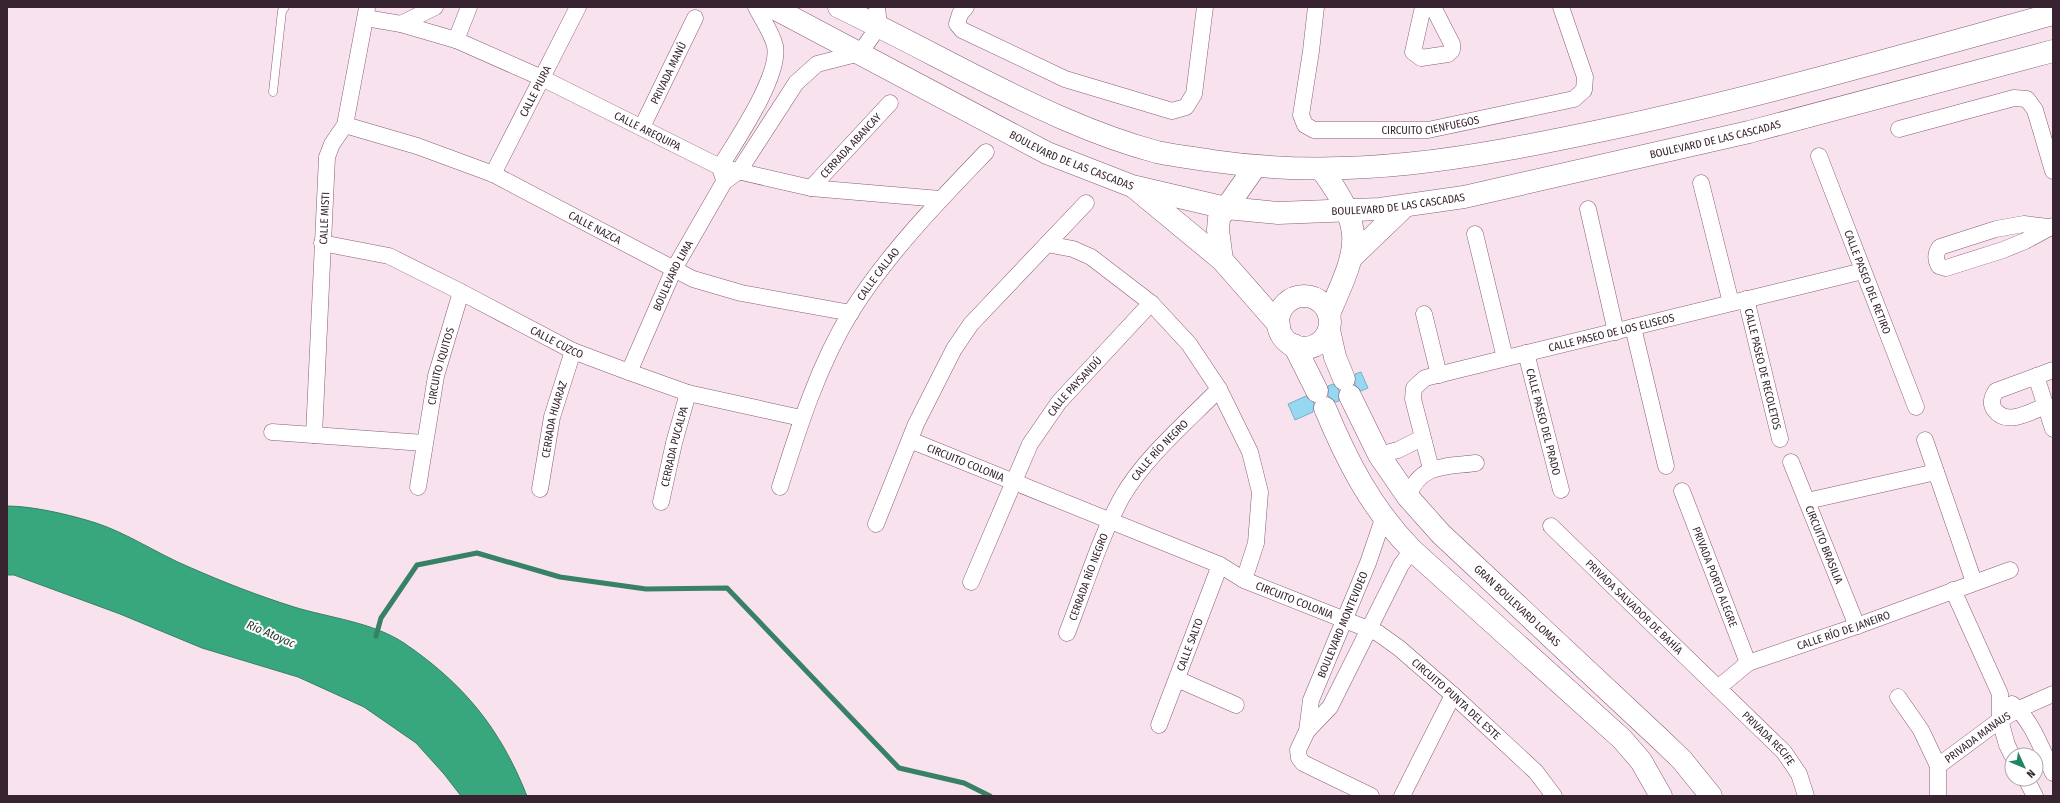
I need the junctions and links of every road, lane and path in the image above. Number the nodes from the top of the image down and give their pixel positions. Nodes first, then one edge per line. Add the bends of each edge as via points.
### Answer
1 (285, 7) edge
2 (435, 7) edge
3 (469, 7) edge
4 (578, 7) edge
5 (756, 7) edge
6 (772, 7) edge
7 (839, 7) edge
8 (966, 7) edge
9 (1206, 7) edge
10 (1316, 7) edge
11 (1423, 7) edge
12 (1433, 7) edge
13 (1561, 7) edge
14 (367, 13) joint
15 (2053, 14) edge
16 (878, 17) edge
17 (695, 18) dead end
18 (401, 24) junction
19 (456, 40) junction
20 (2053, 51) edge
21 (860, 53) junction
22 (542, 78) junction
23 (273, 92) dead end
24 (890, 103) dead end
25 (1656, 119) junction
26 (345, 125) junction
27 (642, 127) junction
28 (1899, 129) dead end
29 (986, 152) dead end
30 (1660, 154) junction
31 (1819, 156) dead end
32 (720, 167) junction
33 (1255, 167) junction
34 (1322, 170) junction
35 (739, 171) junction
36 (2053, 171) edge
37 (492, 174) junction
38 (724, 182) junction
39 (1701, 183) dead end
40 (1132, 186) junction
41 (811, 188) junction
42 (940, 199) junction
43 (1086, 203) dead end
44 (1405, 206) junction
45 (1226, 208) junction
46 (1588, 209) dead end
47 (1348, 211) junction
48 (2051, 227) edge
49 (1475, 234) dead end
50 (322, 243) junction
51 (1047, 244) junction
52 (1352, 257) junction
53 (1222, 260) junction
54 (674, 269) junction
55 (1863, 271) junction
56 (461, 292) junction
57 (1746, 299) junction
58 (1151, 303) junction
59 (1731, 303) junction
60 (850, 312) junction
61 (1424, 314) dead end
62 (1329, 322) junction
63 (1279, 325) junction
64 (1633, 327) junction
65 (1616, 332) junction
66 (1294, 345) junction
67 (573, 351) junction
68 (1526, 353) junction
69 (1505, 358) junction
70 (2053, 370) edge
71 (629, 372) junction
72 (1439, 374) junction
73 (2036, 376) junction
74 (1219, 389) junction
75 (688, 393) junction
76 (2045, 406) junction
77 (1916, 407) dead end
78 (802, 418) junction
79 (2053, 429) edge
80 (272, 432) dead end
81 (314, 435) junction
82 (1422, 438) junction
83 (1780, 439) dead end
84 (910, 440) junction
85 (1925, 440) dead end
86 (424, 443) junction
87 (1375, 447) junction
88 (1343, 451) junction
89 (1791, 462) dead end
90 (1476, 463) dead end
91 (1666, 466) dead end
92 (1431, 469) junction
93 (1936, 472) junction
94 (1014, 481) junction
95 (780, 487) dead end
96 (418, 488) dead end
97 (540, 489) dead end
98 (1561, 490) dead end
99 (1682, 491) dead end
100 (1408, 497) junction
101 (1807, 501) junction
102 (661, 502) dead end
103 (1383, 519) junction
104 (1111, 521) junction
105 (876, 524) dead end
106 (1552, 526) dead end
107 (1412, 550) junction
108 (1220, 565) junction
109 (1480, 570) junction
110 (2010, 570) dead end
111 (1244, 580) junction
112 (971, 582) dead end
113 (1974, 582) junction
114 (1953, 590) junction
115 (1459, 592) junction
116 (1345, 620) junction
117 (1856, 626) junction
118 (1369, 629) junction
119 (1067, 633) dead end
120 (1748, 663) junction
121 (1177, 679) junction
122 (1718, 688) junction
123 (2000, 694) junction
124 (2053, 694) edge
125 (1453, 695) junction
126 (1898, 696) dead end
127 (1236, 705) dead end
128 (2019, 709) junction
129 (2000, 720) junction
130 (1160, 725) dead end
131 (1307, 731) junction
132 (2008, 747) edge
133 (1938, 766) junction
134 (2053, 773) edge
135 (2030, 787) edge
136 (1371, 796) edge
137 (1402, 796) edge
138 (1554, 796) edge
139 (1660, 796) edge
140 (1711, 796) edge
141 (1806, 796) edge
142 (1938, 796) edge
143 (2035, 796) edge

1 - 23 lane via 282,11
2 - 18 street
3 - 19 street
4 - 22 street, CALLE PIURA
5 - 32 street via 775,46 772,72
6 - 21 main road, BOULEVARD DE LAS CASCADAS
7 - 16 main road
8 - 9 street via 960,14 957,24 962,30 1065,79 1172,111 1186,107 1194,94
10 - 13 street, CIRCUITO CIENFUEGOS via 1301,114 1305,125 1314,130 1428,130 1574,99 1584,90 1585,77
11 - 12 street via 1413,52 1420,58 1448,54 1452,50 1452,44
14 - 18 street, CALLE AREQUIPA
14 - 26 street, CALLE MISTI
15 - 25 main road via 1793,86
16 - 21 street
16 - 33 main road via 1049,114 1122,142 1161,153
17 - 27 street, PRIVADA MANÚ
18 - 19 street, CALLE AREQUIPA
19 - 22 street, CALLE AREQUIPA
20 - 30 main road, BOULEVARD DE LAS CASCADAS
21 - 35 street, BOULEVARD LIMA via 817,64 796,83
21 - 40 main road, BOULEVARD DE LAS CASCADAS via 1047,153
22 - 27 street, CALLE AREQUIPA
22 - 37 street, CALLE PIURA
24 - 41 street, CERRADA ABANCAY
25 - 30 main road
25 - 34 main road via 1459,158 1396,166
26 - 37 street, CALLE NAZCA via 417,146
26 - 50 street, CALLE MISTI via 332,144 327,157
27 - 32 street, CALLE AREQUIPA
28 - 36 street via 2014,98 2027,99 2035,110
29 - 42 street, CALLE CALLAO
30 - 44 main road, BOULEVARD DE LAS CASCADAS via 1464,197
31 - 55 street, CALLE PASEO DEL RETIRO
32 - 35 street, CALLE AREQUIPA
32 - 38 street
33 - 34 main road
33 - 45 main road
34 - 47 main road via 1339,193
35 - 38 street, BOULEVARD LIMA
35 - 41 street, CALLE AREQUIPA
37 - 54 street, CALLE NAZCA
38 - 54 street, BOULEVARD LIMA
39 - 59 street, CALLE PASEO DE RECOLETOS
40 - 45 main road, BOULEVARD DE LAS CASCADAS
40 - 53 main road
41 - 42 street, CALLE AREQUIPA
42 - 60 street, CALLE CALLAO via 895,251
43 - 51 street
44 - 47 main road, BOULEVARD DE LAS CASCADAS
44 - 52 main road
45 - 47 main road, BOULEVARD DE LAS CASCADAS via 1278,213
45 - 53 main road via 1219,218 1218,230
46 - 65 street
47 - 52 main road via 1354,231
48 - 48 street via 2024,224 1996,229 1940,247 1936,253 1936,260 1939,266 1946,268 2026,241
49 - 69 street
50 - 56 street, CALLE CUZCO via 389,256
50 - 81 street, CALLE MISTI
51 - 58 street, CIRCUITO COLONIA via 1073,249 1092,257
51 - 84 street via 971,324 954,349
52 - 62 main road
53 - 63 main road
54 - 60 street, CALLE NAZCA via 693,279 741,293
54 - 71 street, BOULEVARD LIMA
55 - 57 street, CALLE PASEO DE LOS ELISEOS
55 - 77 street, CALLE PASEO DEL RETIRO
56 - 67 street, CALLE CUZCO
56 - 86 street, CIRCUITO IQUITOS via 436,376
57 - 59 street, CALLE PASEO DE LOS ELISEOS
57 - 83 street, CALLE PASEO DE RECOLETOS
58 - 74 street, CIRCUITO COLONIA via 1189,344
58 - 94 street, CALLE PAYSANDÚ via 1059,402 1030,444
59 - 64 street, CALLE PASEO DE LOS ELISEOS
60 - 78 street, CALLE CALLAO via 821,370
61 - 72 street
62 - 63 main road via 1325,306 1315,299 1303,296 1295,298 1282,309
62 - 66 main road via 1325,338 1311,347
62 - 87 main road, GRAN BOULEVARD LOMAS via 1335,357
63 - 66 main road via 1281,334
64 - 65 street, CALLE PASEO DE LOS ELISEOS
64 - 91 street
65 - 68 street, CALLE PASEO DE LOS ELISEOS
66 - 88 main road
67 - 71 street, CALLE CUZCO
67 - 97 street, CERRADA HUARAZ via 552,417
68 - 69 street, CALLE PASEO DE LOS ELISEOS
68 - 98 street, CALLE PASEO DEL PRADO
69 - 72 street, CALLE PASEO DE LOS ELISEOS
70 - 73 street
71 - 75 street, CALLE CUZCO
72 - 82 street, CALLE PASEO DE LOS ELISEOS via 1425,378 1414,388 1413,399
73 - 76 street
73 - 76 street via 1996,391 1992,398 1992,406 2004,418 2013,418
74 - 104 street, CALLE RÍO NEGRO via 1145,464 1122,496
74 - 111 street, CIRCUITO COLONIA via 1250,452 1260,492 1256,543
75 - 78 street, CALLE CUZCO
75 - 102 street, CERRADA PUCALPA
76 - 79 street
78 - 95 street, CALLE CALLAO
80 - 81 street
81 - 86 street
82 - 87 street via 1398,450
82 - 92 street, CALLE PASEO DE LOS ELISEOS
84 - 94 street, CIRCUITO COLONIA
84 - 105 street
85 - 93 street
86 - 96 street, CIRCUITO IQUITOS
87 - 88 main road
87 - 100 main road, GRAN BOULEVARD LOMAS
88 - 103 main road
89 - 101 street, CIRCUITO BRASILIA
90 - 92 street
92 - 100 street via 1418,478
93 - 101 street
93 - 113 street
94 - 104 street, CIRCUITO COLONIA
94 - 112 street, CALLE PAYSANDÚ
99 - 120 street, PRIVADA PORTO ALEGRE
100 - 109 main road, GRAN BOULEVARD LOMAS via 1441,534
101 - 117 street, CIRCUITO BRASILIA
103 - 107 main road
103 - 116 street, BOULEVARD MONTEVIDEO
104 - 108 street, CIRCUITO COLONIA
104 - 119 street, CERRADA RÍO NEGRO
106 - 122 street, PRIVADA SALVADOR DE BAHÍA
107 - 115 main road
107 - 118 street, BOULEVARD MONTEVIDEO via 1401,564
108 - 111 street, CIRCUITO COLONIA
108 - 121 street, CALLE SALTO
109 - 115 main road
109 - 140 main road, GRAN BOULEVARD LOMAS via 1682,760
110 - 113 street, CALLE RÍO DE JANEIRO
111 - 116 street, CIRCUITO COLONIA
113 - 114 street, CALLE RÍO DE JANEIRO
114 - 117 street, CALLE RÍO DE JANEIRO
114 - 123 street
115 - 139 main road via 1622,739 1640,761
116 - 118 street, CIRCUITO PUNTA DEL ESTE
116 - 131 street, BOULEVARD MONTEVIDEO via 1311,700
117 - 120 street, CALLE RÍO DE JANEIRO
118 - 125 street, CIRCUITO PUNTA DEL ESTE via 1399,648
118 - 131 street, BOULEVARD MONTEVIDEO via 1330,707
120 - 122 street, CALLE RÍO DE JANEIRO
121 - 127 street
121 - 130 street, CALLE SALTO
122 - 141 street, PRIVADA RECIFE via 1784,752 1799,774
123 - 128 street
123 - 129 street
124 - 128 street, PRIVADA MANAUS
125 - 137 street
125 - 138 street, CIRCUITO PUNTA DEL ESTE via 1536,772
126 - 133 street, PRIVADA MANAUS via 1921,730
128 - 129 street, PRIVADA MANAUS
128 - 134 street
129 - 132 street
129 - 133 street, PRIVADA MANAUS
131 - 136 street, BOULEVARD MONTEVIDEO via 1298,750 1303,763
133 - 142 street, PRIVADA MANAUS
135 - 143 street

